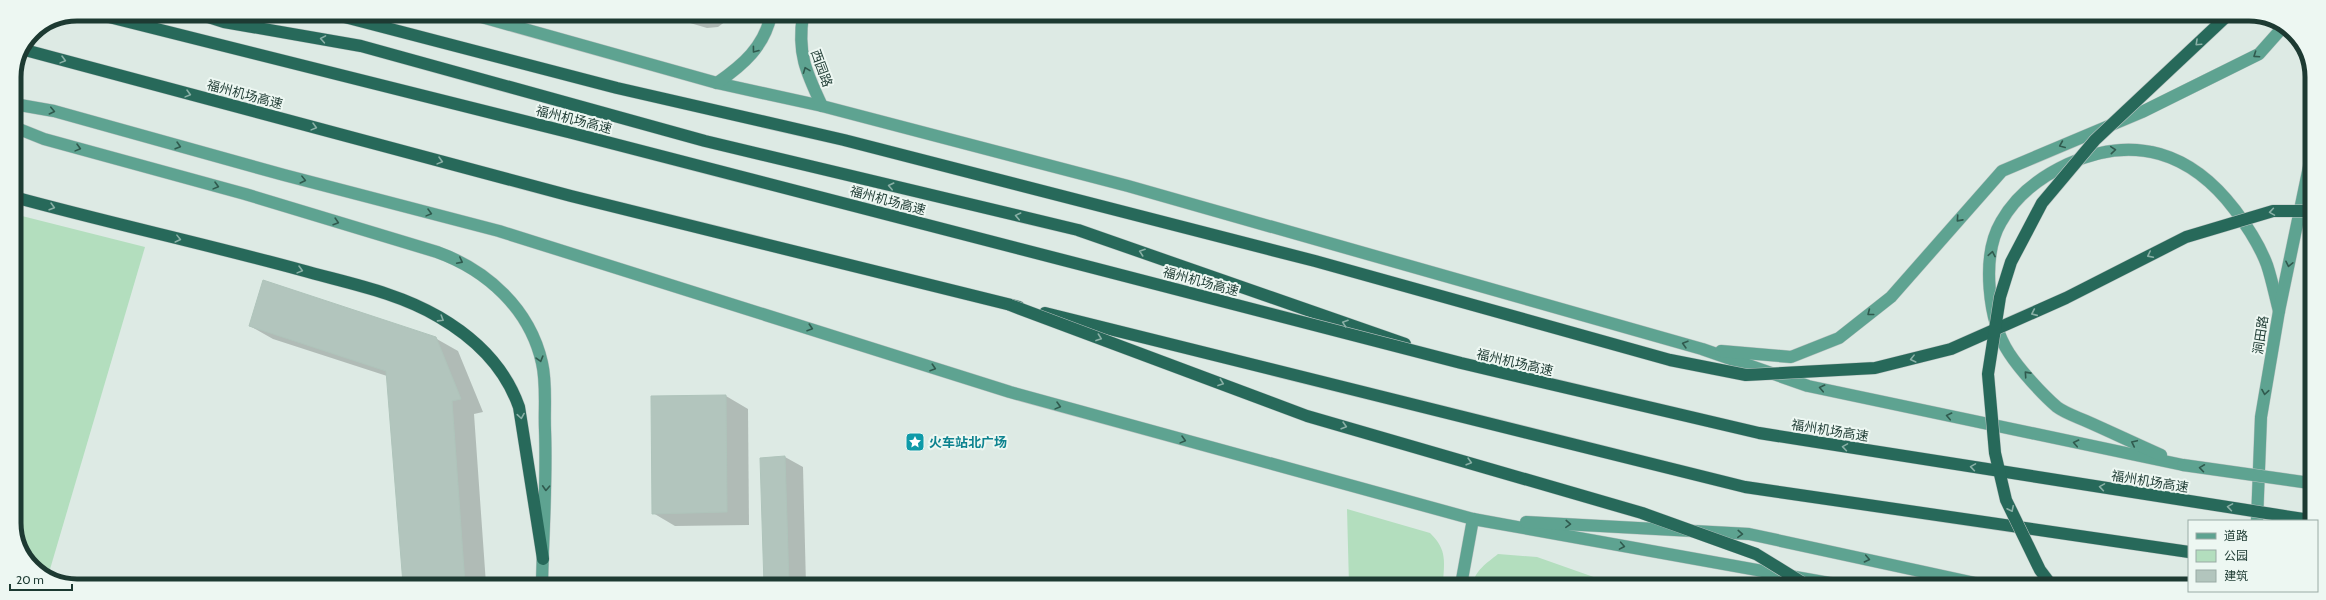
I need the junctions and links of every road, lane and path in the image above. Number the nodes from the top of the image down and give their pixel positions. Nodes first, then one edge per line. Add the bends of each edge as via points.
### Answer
1 (125, 21) edge
2 (221, 21) edge
3 (360, 21) edge
4 (496, 21) edge
5 (769, 21) edge
6 (802, 21) edge
7 (2222, 21) edge
8 (2279, 30) edge
9 (27, 51) edge
10 (718, 83) junction
11 (21, 105) edge
12 (822, 106) junction
13 (21, 130) edge
14 (2305, 190) edge
15 (21, 199) edge
16 (2305, 211) edge
17 (1010, 305) junction
18 (2279, 311) junction
19 (1702, 349) junction
20 (1461, 363) junction
21 (2182, 465) junction
22 (2305, 482) edge
23 (1473, 519) junction
24 (2305, 519) edge
25 (2258, 520) edge
26 (2188, 552) edge
27 (543, 559) junction
28 (542, 579) edge
29 (1461, 579) edge
30 (1797, 579) edge
31 (1807, 579) edge
32 (1958, 579) edge
33 (2047, 579) edge

1 - 20 highway, 福州机场高速, bridge via 572,133
20 -> 2 highway, bridge via 1078,230 705,141 361,46
16 -> 3 highway, bridge via 2273,211 2186,237 2066,298 1952,350 1875,368 1746,375 1670,360 1315,261 844,140 617,88
4 - 10 main road
5 -> 10 main road via 764,39 754,52
12 -> 6 main road, 西园路 via 802,59 800,35
7 -> 33 highway, bridge via 2095,140 2042,203 2012,262 2000,297 1988,374 1995,453 2006,500
8 -> 19 main road via 2253,58 2142,112 2002,171 1891,297 1839,338 1791,357
9 -> 17 highway, 福州机场高速 via 571,196
10 - 12 main road
11 -> 23 main road via 54,111 499,232 1010,392
19 -> 12 main road via 1136,188
13 -> 27 main road via 44,139 246,194 455,258 488,278 513,304 531,333 542,364 547,473
14 -> 18 main road, 涧田路
15 -> 27 highway via 377,291 432,314 454,327 494,360 513,390 519,407
17 - 26 highway, 福州机场高速, bridge via 1745,487
17 -> 30 highway, bridge via 1307,416 1642,513 1756,554
21 -> 18 main road via 2058,408 2009,354 1998,330 1988,274 2000,223 2015,202 2035,182 2081,158 2107,151 2138,148 2171,157 2199,172 2226,197 2242,219 2267,265
18 -> 25 main road, 涧田路 via 2261,417
21 -> 19 main road via 1808,386
24 -> 20 highway, 福州机场高速, bridge via 1759,433
22 -> 21 main road, bridge
23 - 29 main road
23 -> 31 main road
23 -> 32 main road via 1749,534
27 - 28 main road

